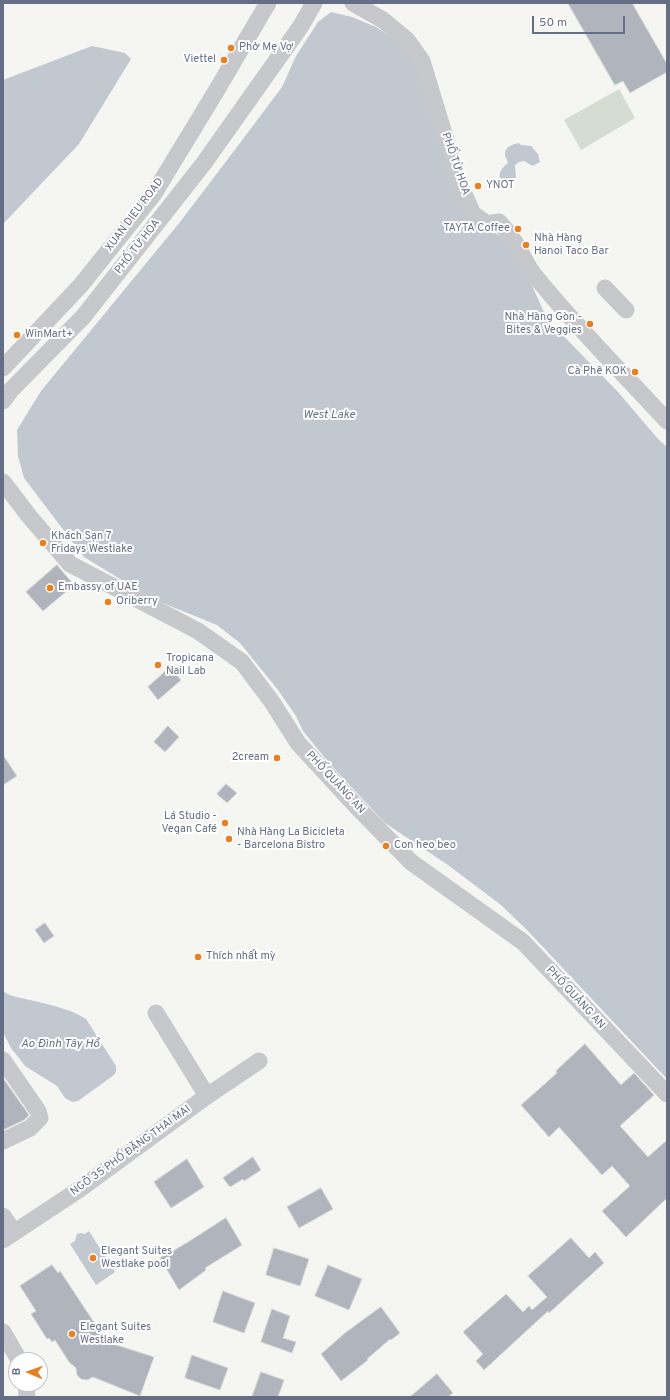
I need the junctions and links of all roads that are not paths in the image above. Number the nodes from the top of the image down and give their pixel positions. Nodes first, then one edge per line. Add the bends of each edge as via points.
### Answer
1 (268, 3) edge
2 (314, 3) edge
3 (353, 3) edge
4 (605, 288) dead end
5 (626, 310) dead end
6 (3, 368) edge
7 (3, 401) edge
8 (667, 421) edge
9 (3, 482) edge
10 (156, 1013) dead end
11 (3, 1060) edge
12 (259, 1061) dead end
13 (667, 1094) edge
14 (207, 1096) junction
15 (3, 1141) edge
16 (3, 1216) edge
17 (8, 1236) edge
18 (3, 1332) edge
19 (14, 1352) edge

1 - 6 street, XUAN DIEU ROAD via 153,195 80,285
2 - 7 street, PHỐ TỪ HOA via 204,163 83,317
3 - 8 street, PHỐ TỪ HOA via 383,20 407,40 422,62 459,183 473,214 487,224 499,222 514,239 534,276 610,362
4 - 5 street
9 - 13 street, PHỐ QUẢNG AN via 70,564 198,631 242,662 298,743 411,862 523,942
10 - 14 street
11 - 15 street via 38,1111 40,1118 30,1128
12 - 14 street, NGÕ 35 PHỐ ĐẶNG THAI MAI
14 - 17 street, NGÕ 35 PHỐ ĐẶNG THAI MAI via 80,1189
16 - 17 street
18 - 19 street

